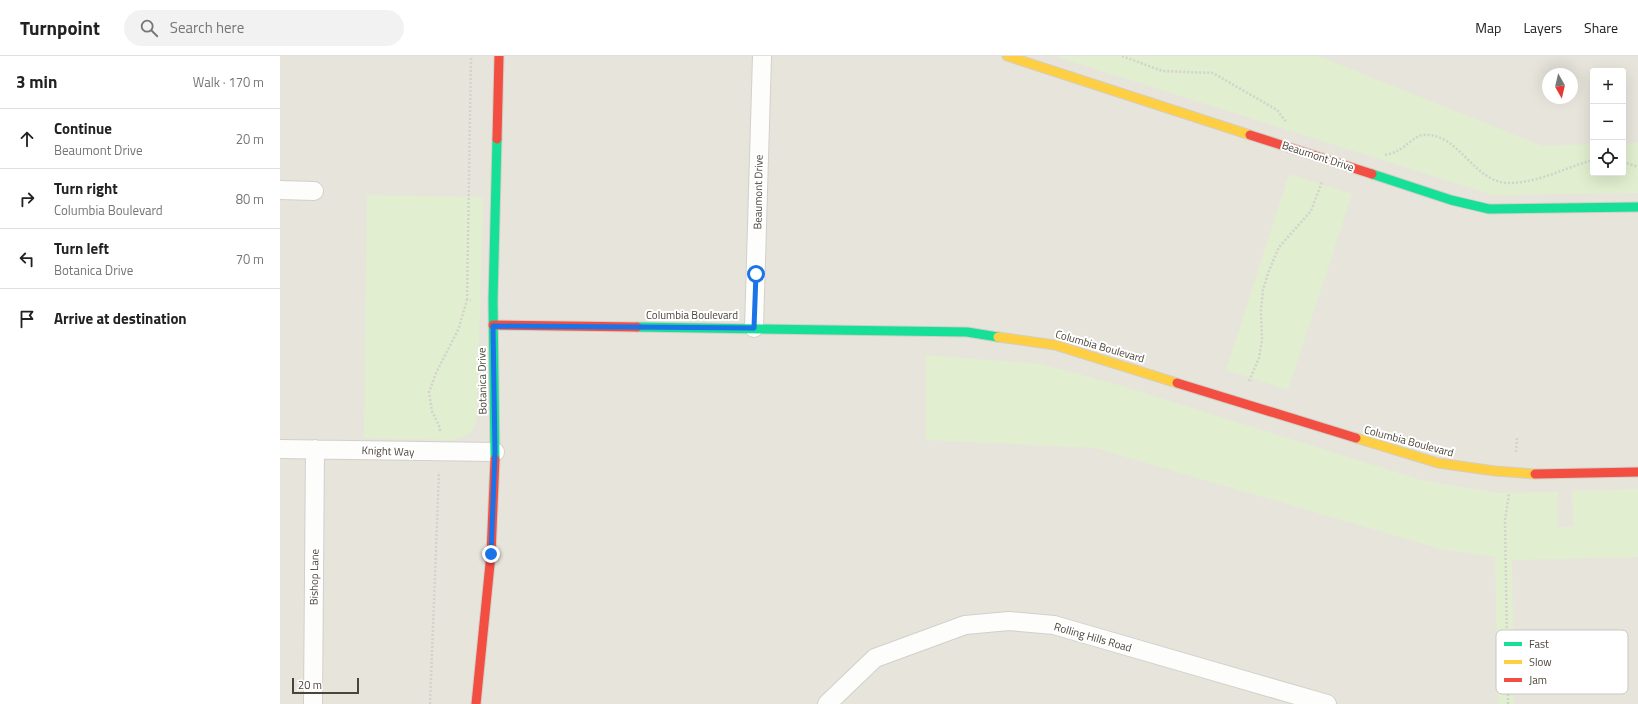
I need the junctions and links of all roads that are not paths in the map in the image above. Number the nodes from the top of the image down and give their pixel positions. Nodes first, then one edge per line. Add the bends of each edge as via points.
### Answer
1 (499, 56) edge
2 (762, 56) edge
3 (1007, 56) edge
4 (280, 190) edge
5 (314, 191) dead end
6 (1638, 207) edge
7 (493, 326) junction
8 (754, 328) junction
9 (280, 449) edge
10 (315, 449) junction
11 (495, 452) junction
12 (1638, 472) edge
13 (313, 704) edge
14 (476, 704) edge
15 (827, 704) edge
16 (1327, 704) edge

1 - 7 street, Botanica Drive
2 - 8 street, Beaumont Drive
3 - 6 street, Beaumont Drive via 1451,200 1490,209
4 - 5 street
7 - 8 street, Columbia Boulevard
7 - 11 street, Botanica Drive
8 - 12 street, Columbia Boulevard via 967,332 1055,344 1438,463 1513,473
9 - 10 street, Knight Way
10 - 11 street, Knight Way
10 - 13 street, Bishop Lane
11 - 14 street, Botanica Drive via 491,554
15 - 16 street, Rolling Hills Road via 875,658 965,625 1009,621 1054,625

